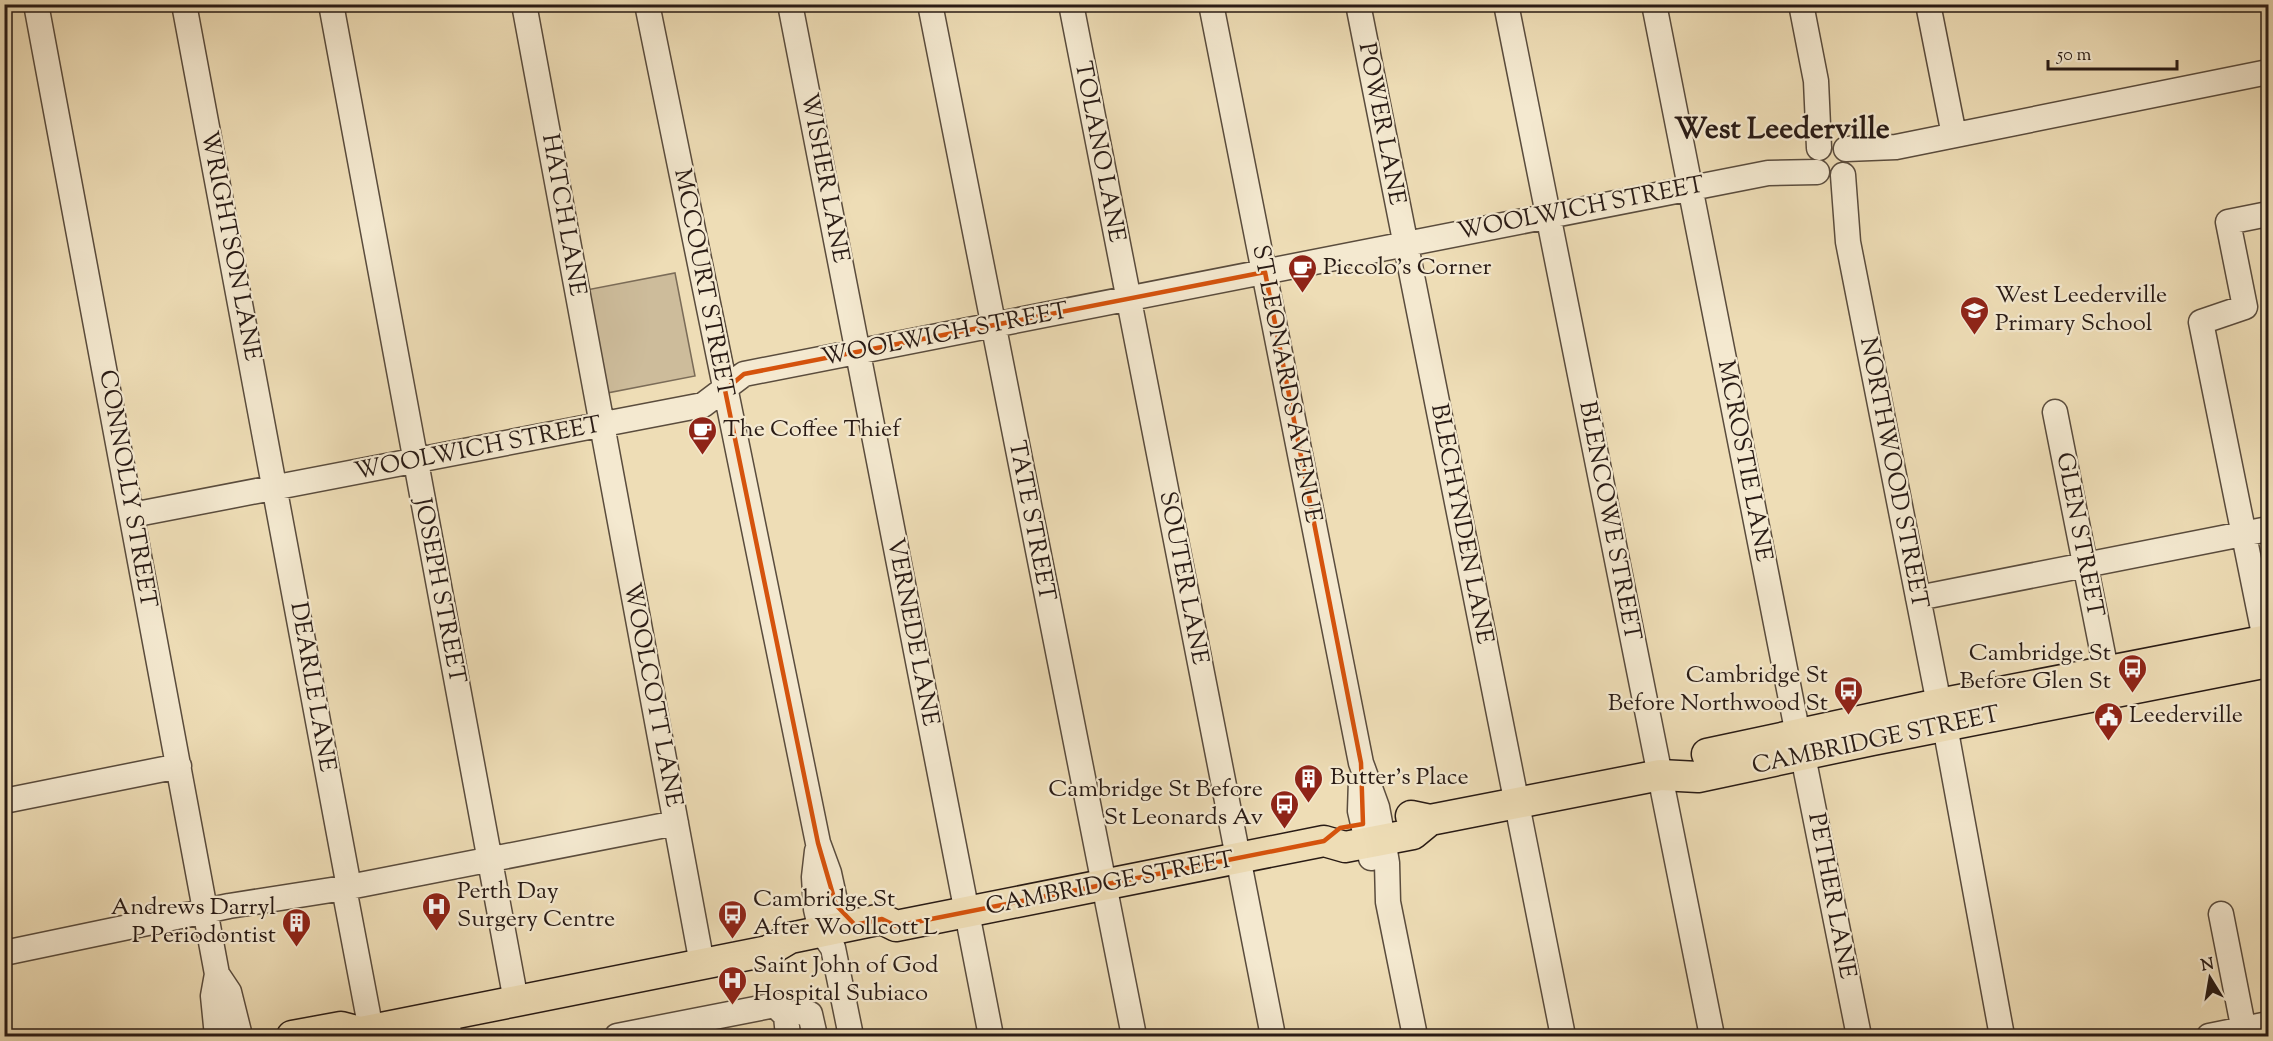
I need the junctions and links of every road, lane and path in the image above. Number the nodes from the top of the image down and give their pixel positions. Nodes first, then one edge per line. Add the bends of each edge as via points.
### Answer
1 (36, 4) edge
2 (184, 4) edge
3 (331, 4) edge
4 (524, 4) edge
5 (647, 4) edge
6 (790, 4) edge
7 (930, 4) edge
8 (1071, 4) edge
9 (1211, 4) edge
10 (1358, 4) edge
11 (1506, 4) edge
12 (1654, 4) edge
13 (1801, 4) edge
14 (1928, 4) edge
15 (2268, 72) edge
16 (1954, 135) junction
17 (1832, 160) junction
18 (1690, 187) junction
19 (2268, 214) edge
20 (1548, 216) junction
21 (1405, 244) junction
22 (1264, 272) junction
23 (1128, 299) junction
24 (993, 325) junction
25 (857, 352) junction
26 (725, 390) junction
27 (2055, 412) dead end
28 (602, 425) junction
29 (415, 461) junction
30 (275, 488) junction
31 (132, 515) junction
32 (2268, 529) edge
33 (2245, 534) junction
34 (2086, 564) junction
35 (1918, 598) junction
36 (2268, 649) edge
37 (2109, 683) junction
38 (1942, 715) junction
39 (1801, 745) junction
40 (179, 766) junction
41 (1660, 775) junction
42 (4, 801) edge
43 (1516, 804) junction
44 (676, 823) junction
45 (1373, 832) junction
46 (818, 843) junction
47 (1238, 858) junction
48 (489, 859) junction
49 (1104, 885) junction
50 (347, 887) junction
51 (206, 910) junction
52 (967, 912) junction
53 (2221, 914) dead end
54 (855, 925) junction
55 (896, 926) junction
56 (827, 940) junction
57 (4, 953) edge
58 (702, 964) junction
59 (218, 974) junction
60 (516, 1001) junction
61 (2268, 1024) edge
62 (448, 1026) edge
63 (787, 1026) edge
64 (362, 1033) edge
65 (2245, 1033) edge
66 (217, 1036) edge
67 (240, 1036) edge
68 (292, 1036) edge
69 (617, 1036) edge
70 (815, 1036) edge
71 (851, 1036) edge
72 (991, 1036) edge
73 (1134, 1036) edge
74 (1273, 1036) edge
75 (1415, 1036) edge
76 (1563, 1036) edge
77 (1712, 1036) edge
78 (1859, 1036) edge
79 (2002, 1036) edge
80 (2209, 1036) edge

1 - 31 street, CONNOLLY STREET
2 - 30 street, WRIGHTSON LANE
3 - 29 street, JOSEPH STREET
4 - 28 street, HATCH LANE
5 - 26 street, MCCOURT STREET
6 - 25 street, WISHER LANE
7 - 24 street, TATE STREET
8 - 23 street, TOLANO LANE
9 - 22 street, ST LEONARDS AVENUE
10 - 21 street, POWER LANE
11 - 20 street, BLENCOWE STREET
12 - 18 street, MCROSTIE LANE
13 - 17 street, NORTHWOOD STREET
14 - 16 street
15 - 16 street, WOOLWICH STREET
16 - 17 street, WOOLWICH STREET
17 - 18 street, WOOLWICH STREET
17 - 35 street, NORTHWOOD STREET
18 - 20 street, WOOLWICH STREET
18 - 39 street, MCROSTIE LANE
19 - 33 street via 2228,222 2245,307 2201,322
20 - 21 street, WOOLWICH STREET
20 - 41 street, BLENCOWE STREET
21 - 22 street, WOOLWICH STREET
21 - 43 street, BLECHYNDEN LANE
22 - 23 street, WOOLWICH STREET
22 - 45 street, ST LEONARDS AVENUE via 1361,763 1360,811
23 - 24 street, WOOLWICH STREET
23 - 47 street, SOUTER LANE
24 - 25 street, WOOLWICH STREET
24 - 49 street, TATE STREET
25 - 26 street, WOOLWICH STREET via 744,374
25 - 52 street, VERNEDE LANE
26 - 28 street, WOOLWICH STREET via 703,405
26 - 46 street, MCCOURT STREET
27 - 34 street, GLEN STREET
28 - 29 street, WOOLWICH STREET
28 - 44 street, WOOLCOTT LANE
29 - 30 street, WOOLWICH STREET
29 - 48 street, JOSEPH STREET
30 - 31 street, WOOLWICH STREET
30 - 50 street, DEARLE LANE
31 - 40 street, CONNOLLY STREET
32 - 33 street
33 - 34 street
33 - 36 street
34 - 35 street
34 - 37 street, GLEN STREET
35 - 38 street, NORTHWOOD STREET
36 - 37 main road, CAMBRIDGE STREET
37 - 38 main road, CAMBRIDGE STREET
37 - 38 main road, CAMBRIDGE STREET via 2033,708 1993,707 1954,715 1942,708
38 - 39 main road, CAMBRIDGE STREET
38 - 79 street, NORTHWOOD STREET
39 - 41 main road, CAMBRIDGE STREET via 1695,757
39 - 78 street, PETHER LANE
40 - 42 street
40 - 51 street, CONNOLLY STREET
41 - 43 main road, CAMBRIDGE STREET
41 - 77 street, BLENCOWE STREET
43 - 45 main road, CAMBRIDGE STREET via 1430,820 1409,815
43 - 76 street, BLECHYNDEN LANE
44 - 48 street
44 - 58 street, WOOLCOTT LANE
45 - 47 main road, CAMBRIDGE STREET via 1340,828 1324,841
45 - 75 street, ST LEONARDS AVENUE via 1387,863 1388,902
46 - 54 street, MCCOURT STREET via 836,905
46 - 56 street, MCCOURT STREET via 816,909
47 - 49 main road, CAMBRIDGE STREET
47 - 74 street, SOUTER LANE
48 - 50 street
48 - 60 street, JOSEPH STREET
49 - 52 main road, CAMBRIDGE STREET
49 - 73 street, TATE STREET
50 - 51 street
50 - 64 street, DEARLE LANE
51 - 57 street
51 - 59 street, CONNOLLY STREET
52 - 55 main road, CAMBRIDGE STREET
52 - 72 street, VERNEDE LANE
53 - 65 street
54 - 55 main road, CAMBRIDGE STREET via 882,919
54 - 56 main road, CAMBRIDGE STREET
55 - 56 main road, CAMBRIDGE STREET via 885,938
56 - 58 main road, CAMBRIDGE STREET via 791,956 768,951
56 - 71 street, MCCOURT STREET
58 - 60 main road, CAMBRIDGE STREET
59 - 66 street, CONNOLLY STREET via 213,996
59 - 67 street, CONNOLLY STREET via 229,992
60 - 62 main road, CAMBRIDGE STREET
61 - 65 street
62 - 64 main road, CAMBRIDGE STREET
63 - 69 street via 775,1005
63 - 70 street via 802,1011 810,1014
64 - 68 main road, CAMBRIDGE STREET via 341,1027
65 - 80 street

